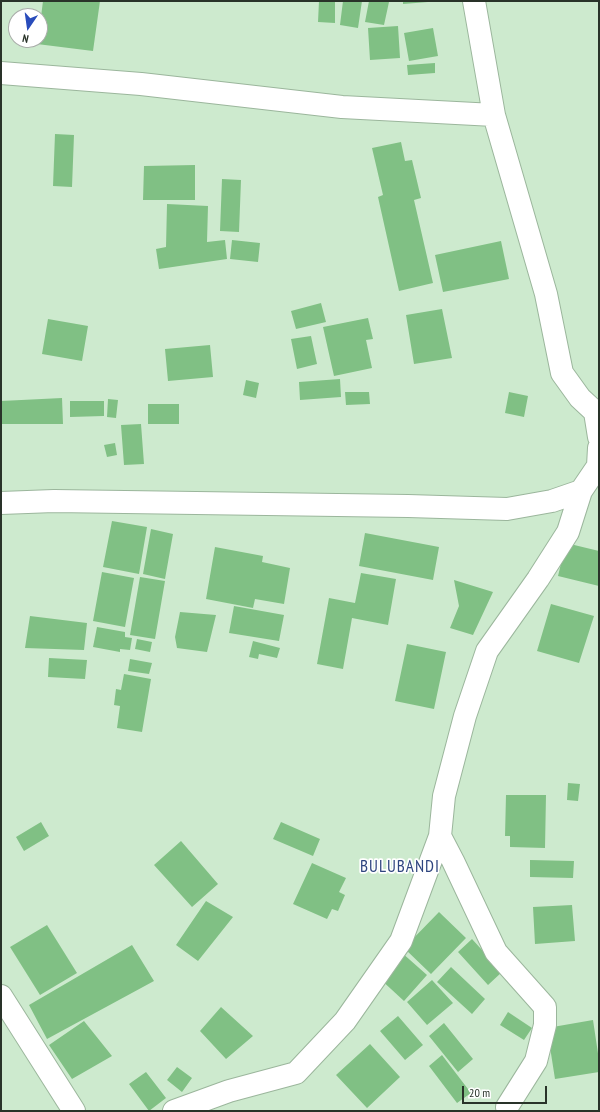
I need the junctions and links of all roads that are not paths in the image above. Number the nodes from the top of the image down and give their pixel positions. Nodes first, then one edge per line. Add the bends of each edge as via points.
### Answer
1 (474, 1) edge
2 (1, 73) edge
3 (494, 115) junction
4 (599, 437) edge
5 (599, 448) edge
6 (581, 491) junction
7 (1, 503) edge
8 (440, 836) junction
9 (1, 996) edge
10 (508, 1107) dead end
11 (74, 1111) edge
12 (174, 1111) edge

1 - 3 street
2 - 3 street via 141,84 342,107
3 - 4 street via 546,294 562,373 580,398 595,412
5 - 6 street via 598,466
6 - 7 street via 552,501 507,509 54,501
6 - 8 street via 568,532 487,651 465,716 444,796
8 - 10 street via 496,952 545,1007 545,1025 536,1061
8 - 12 street via 401,940 345,1020 296,1073 229,1091
9 - 11 street

